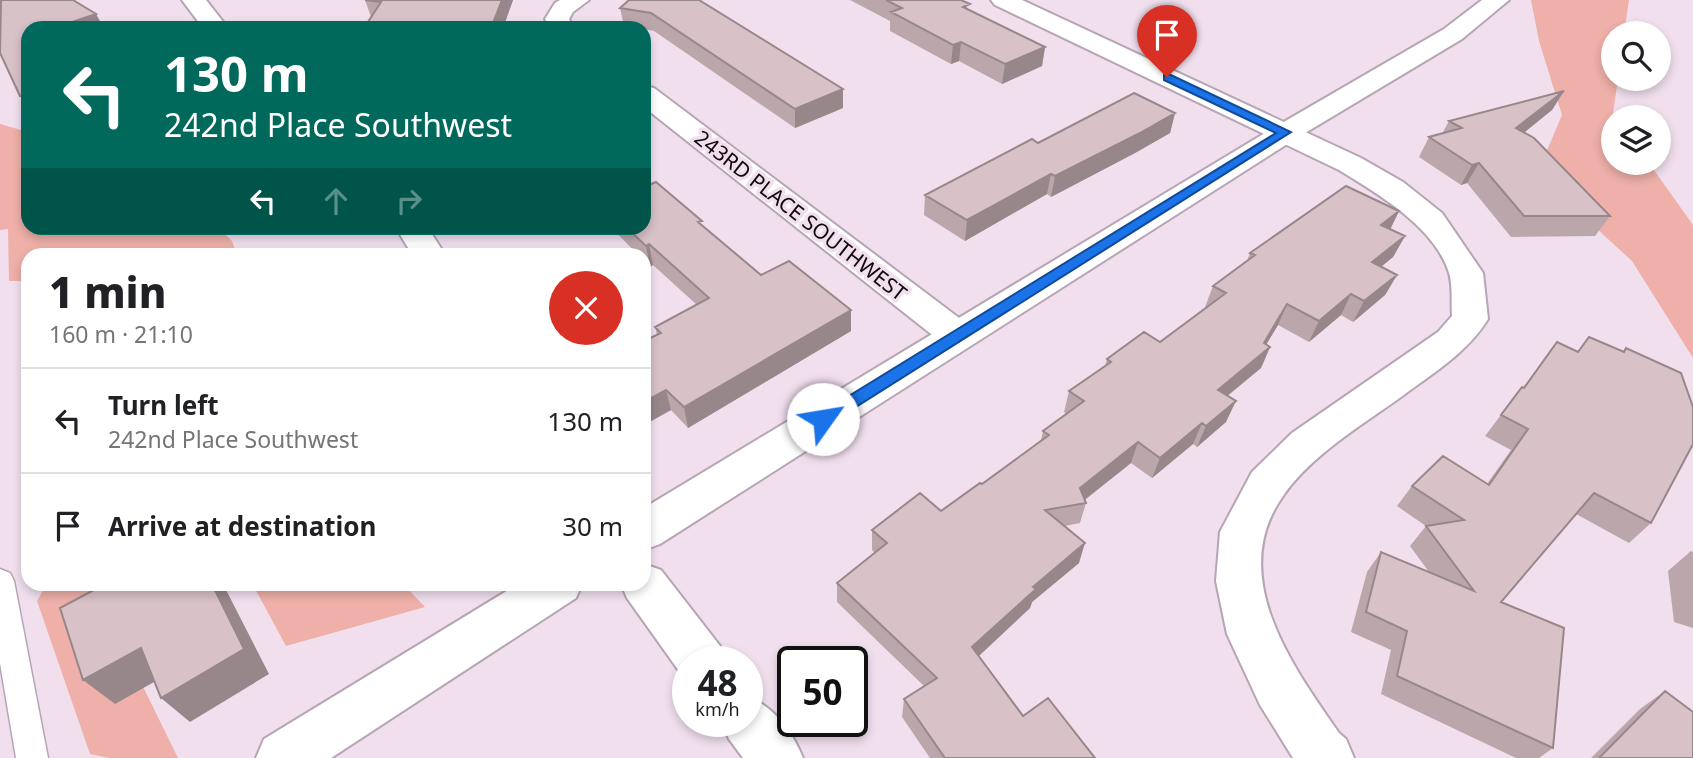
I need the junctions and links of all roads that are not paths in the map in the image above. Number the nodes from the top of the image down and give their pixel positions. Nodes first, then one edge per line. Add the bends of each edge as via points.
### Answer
1 (194, 0) edge
2 (1003, 0) edge
3 (1492, 1) edge
4 (210, 21) edge
5 (651, 99) edge
6 (1285, 132) junction
7 (958, 336) junction
8 (651, 527) edge
9 (0, 581) edge
10 (548, 591) edge
11 (649, 591) edge
12 (690, 646) edge
13 (760, 737) edge
14 (32, 758) edge
15 (283, 758) edge
16 (776, 758) edge
17 (1327, 758) edge

1 - 4 street
2 - 6 street
3 - 6 street via 1453,34
5 - 7 street, 243RD PLACE SOUTHWEST
6 - 7 street
6 - 17 street via 1392,189 1431,220 1466,273 1470,318 1451,341 1307,444 1267,484 1242,532 1239,581 1251,634 1278,688
7 - 8 street
9 - 14 lane
10 - 15 street
11 - 12 street
13 - 16 street

